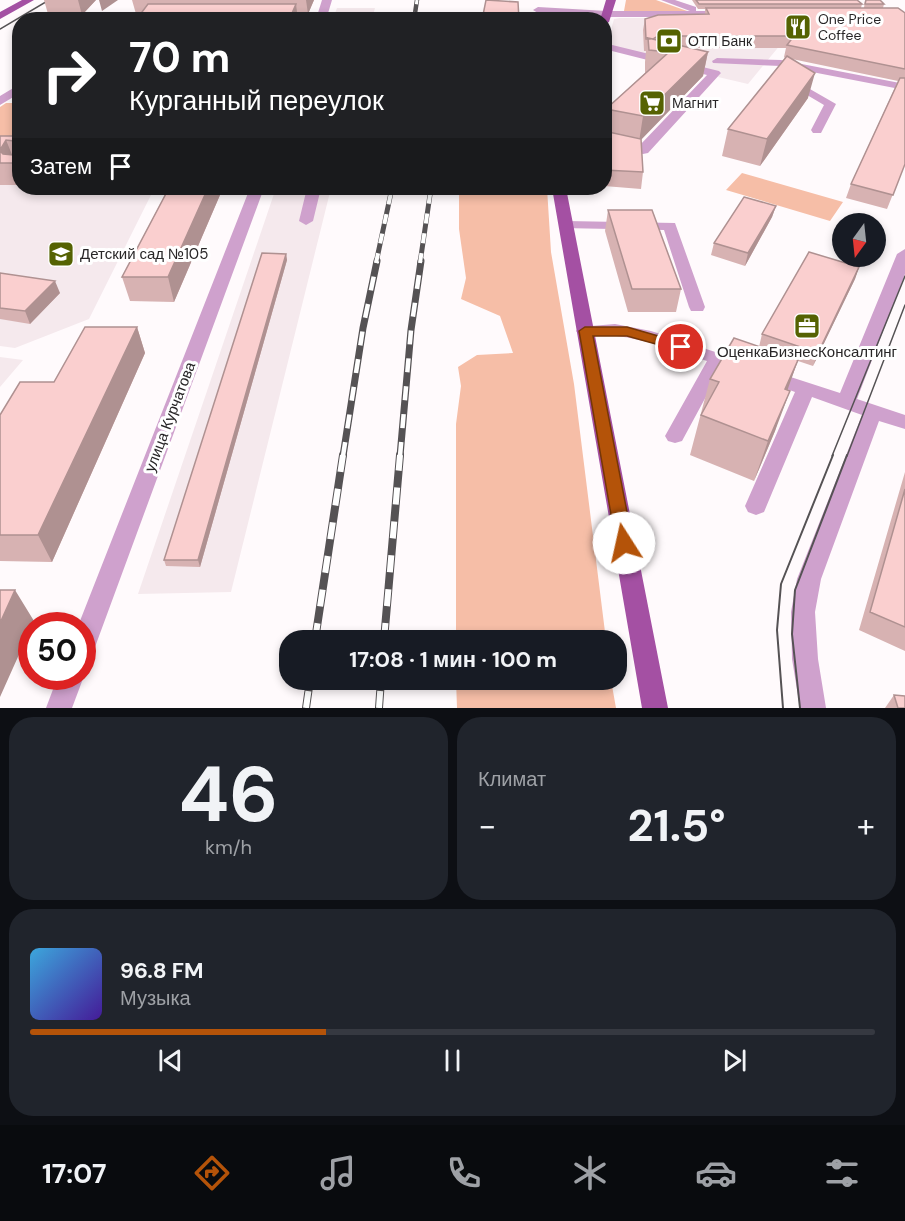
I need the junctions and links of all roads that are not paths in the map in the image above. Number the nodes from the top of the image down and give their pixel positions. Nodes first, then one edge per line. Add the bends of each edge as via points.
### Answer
1 (29, 0) edge
2 (666, 0) edge
3 (99, 6) dead end
4 (538, 10) edge
5 (93, 12) edge
6 (555, 12) edge
7 (706, 14) junction
8 (730, 14) edge
9 (0, 16) edge
10 (612, 18) edge
11 (612, 48) edge
12 (627, 51) junction
13 (676, 53) edge
14 (776, 53) edge
15 (763, 62) junction
16 (716, 67) junction
17 (905, 87) edge
18 (817, 130) dead end
19 (612, 143) edge
20 (254, 195) edge
21 (312, 195) edge
22 (560, 195) edge
23 (306, 221) dead end
24 (566, 225) junction
25 (905, 254) edge
26 (697, 307) dead end
27 (585, 331) junction
28 (728, 356) junction
29 (806, 388) junction
30 (846, 402) junction
31 (873, 411) junction
32 (905, 422) edge
33 (675, 436) dead end
34 (756, 506) dead end
35 (95, 612) edge
36 (66, 690) edge
37 (59, 708) edge
38 (655, 708) edge
39 (813, 708) edge

1 - 9 main road
2 - 7 street
3 - 5 street
4 - 6 street
7 - 8 street
7 - 10 street
11 - 12 street
12 - 13 street
12 - 16 street via 667,64
14 - 16 street via 711,53
15 - 16 street
15 - 17 street
15 - 18 street via 830,104
16 - 19 street via 643,150
20 - 35 street, улица Курчатова
21 - 23 street
22 - 24 main road
24 - 26 street via 670,226
24 - 27 main road
25 - 30 street
27 - 28 street via 645,335
27 - 38 main road
28 - 29 street
28 - 33 street
29 - 30 street
29 - 34 street
30 - 31 street
31 - 32 street
31 - 39 street via 807,590 803,624
36 - 37 street

